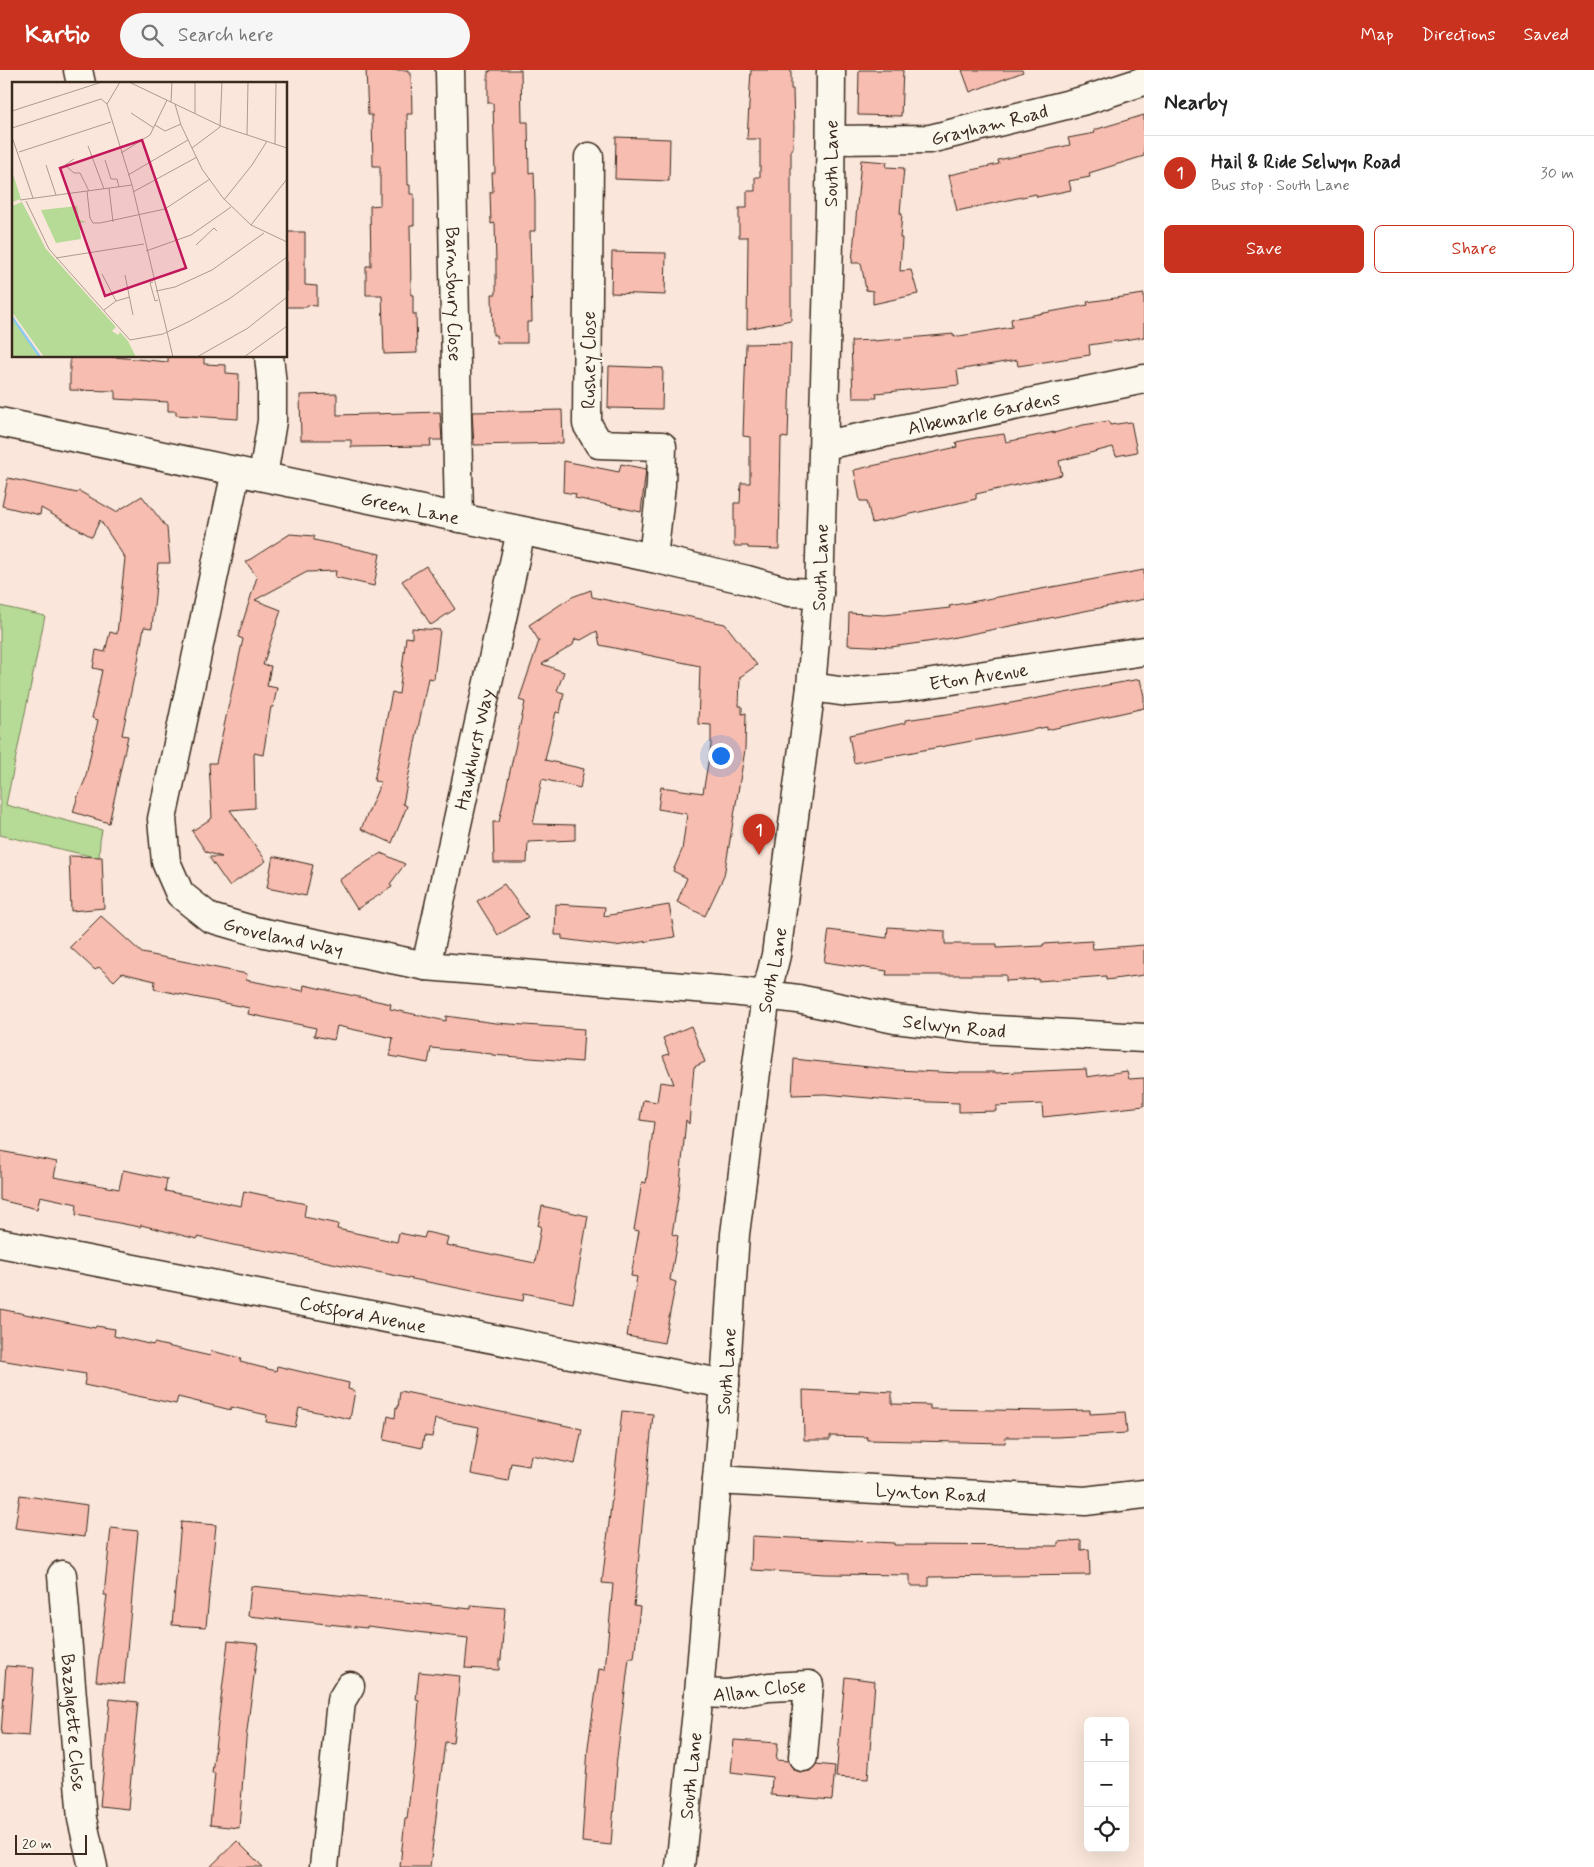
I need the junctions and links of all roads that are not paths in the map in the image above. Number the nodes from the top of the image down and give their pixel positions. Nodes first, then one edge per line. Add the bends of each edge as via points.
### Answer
1 (450, 70) edge
2 (831, 70) edge
3 (1144, 81) edge
4 (831, 140) junction
5 (589, 157) dead end
6 (270, 358) edge
7 (1144, 379) edge
8 (0, 422) edge
9 (825, 445) junction
10 (236, 471) junction
11 (263, 476) junction
12 (459, 518) junction
13 (520, 531) junction
14 (653, 558) junction
15 (820, 593) junction
16 (1144, 651) edge
17 (811, 687) junction
18 (426, 966) junction
19 (766, 995) junction
20 (1144, 1038) edge
21 (0, 1242) edge
22 (725, 1384) junction
23 (717, 1480) junction
24 (1144, 1494) edge
25 (62, 1575) dead end
26 (350, 1686) dead end
27 (699, 1693) junction
28 (803, 1757) dead end
29 (92, 1867) edge
30 (324, 1867) edge
31 (680, 1867) edge

1 - 12 street, Barnsbury Close
2 - 4 street, South Lane
3 - 4 street, Grayham Road via 1086,100 930,140
4 - 9 street, South Lane
5 - 14 street, Rushey Close via 587,424 599,444 662,446
6 - 11 street via 272,421
7 - 9 street, Albemarle Gardens
8 - 10 street, Green Lane
9 - 15 street, South Lane
10 - 11 street, Green Lane
10 - 18 street, Groveland Way via 162,819 166,862 180,894 210,918 255,931
11 - 12 street, Green Lane
12 - 13 street, Green Lane
13 - 14 street, Green Lane
13 - 18 street, Hawkhurst Way
14 - 15 street, Green Lane via 789,592
15 - 17 street, South Lane
16 - 17 street, Eton Avenue via 899,688 847,692
17 - 19 street, South Lane via 776,955
18 - 19 street, Groveland Way
19 - 20 street, Selwyn Road via 895,1019 978,1029
19 - 22 street, South Lane via 735,1234
21 - 22 street, Cotsford Avenue
22 - 23 street, South Lane
23 - 24 street, Lynton Road via 1085,1502
23 - 27 street, South Lane
25 - 29 street, Bazalgette Close via 82,1819
26 - 30 street via 342,1701
27 - 28 street, Allan Close via 726,1694 809,1685
27 - 31 street, South Lane

